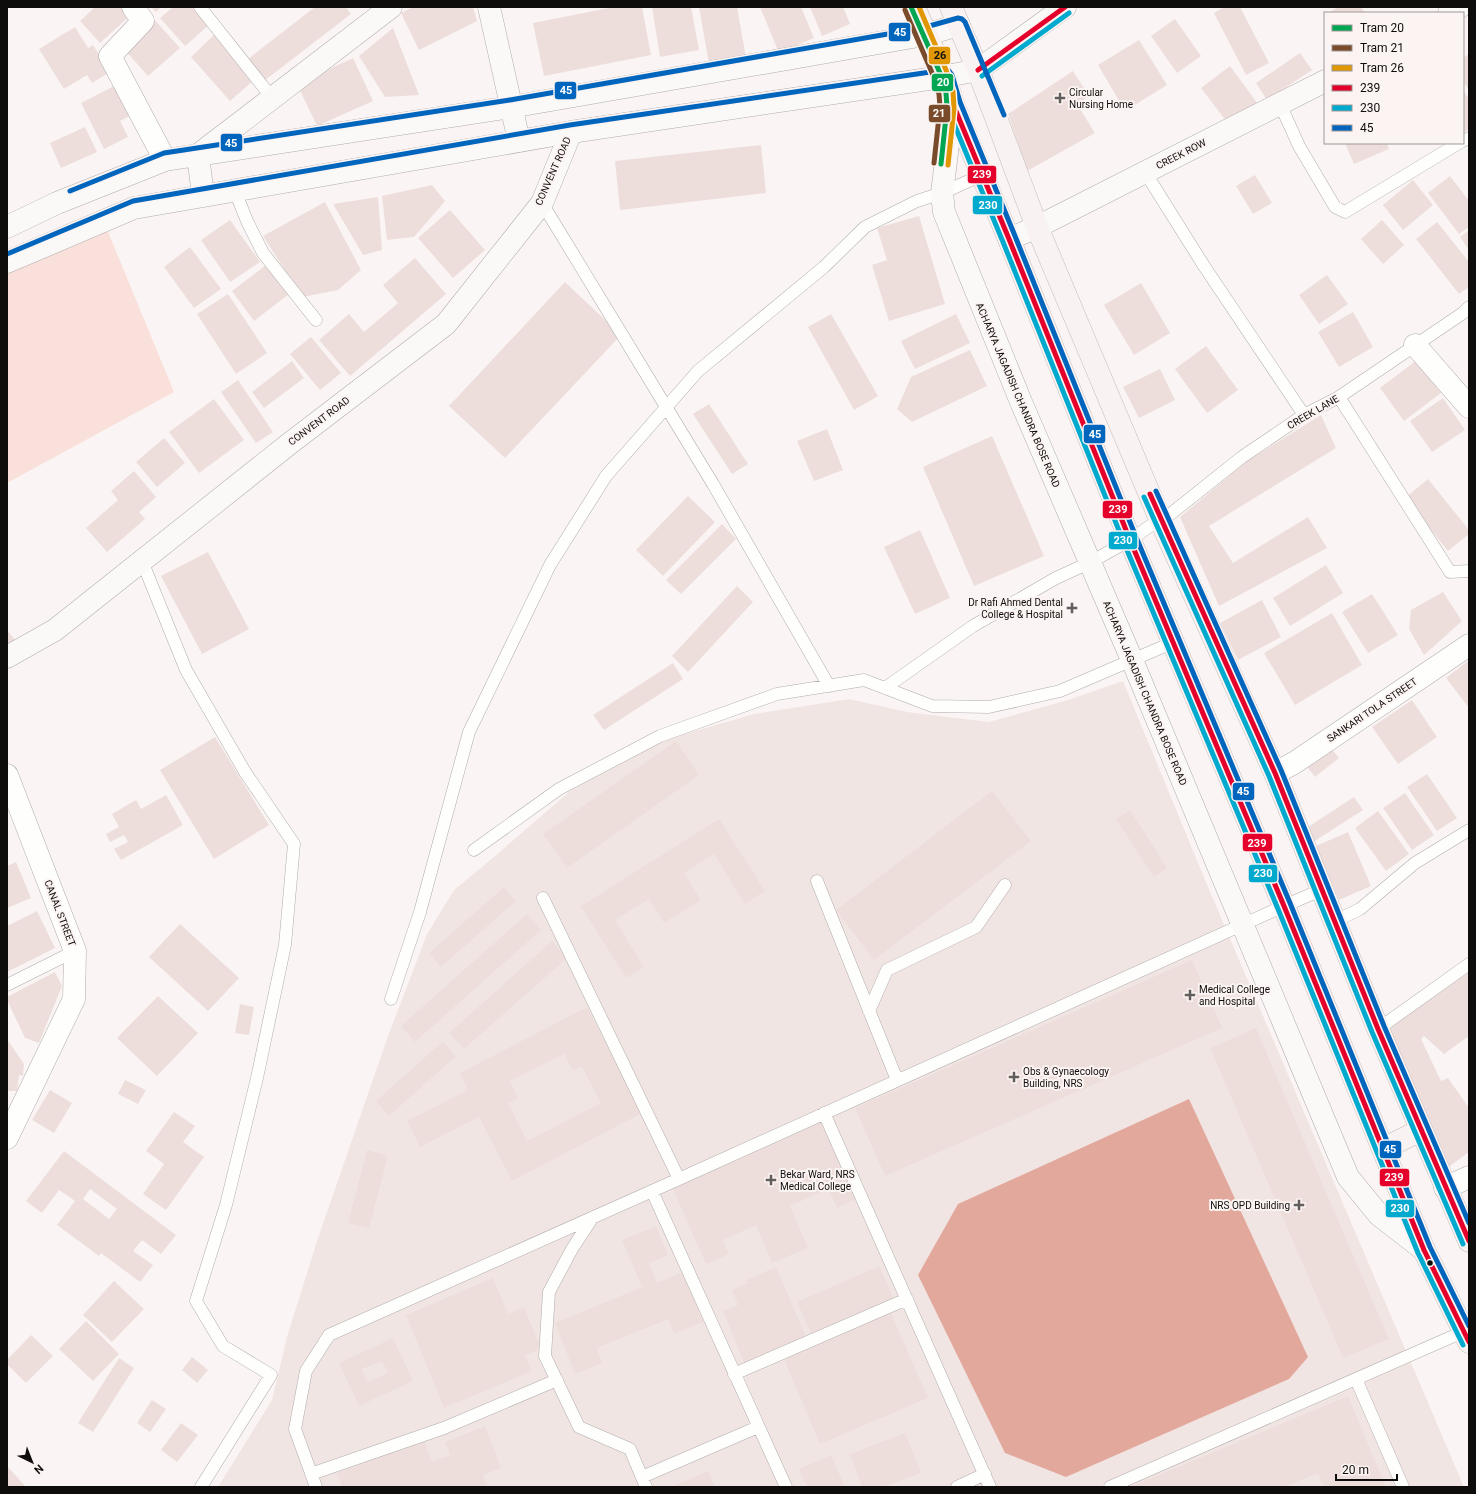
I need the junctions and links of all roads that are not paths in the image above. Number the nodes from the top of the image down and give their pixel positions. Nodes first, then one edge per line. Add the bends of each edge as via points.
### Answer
1 (133, 7) edge
2 (200, 7) edge
3 (391, 7) edge
4 (489, 7) edge
5 (914, 7) edge
6 (1065, 7) edge
7 (1460, 7) edge
8 (1451, 12) edge
9 (955, 16) edge
10 (926, 35) junction
11 (978, 70) junction
12 (945, 77) junction
13 (1324, 82) edge
14 (273, 99) junction
15 (954, 104) junction
16 (1280, 104) junction
17 (511, 108) junction
18 (571, 132) junction
19 (519, 141) junction
20 (1457, 144) edge
21 (198, 155) junction
22 (165, 160) junction
23 (1146, 172) junction
24 (982, 175) junction
25 (235, 190) junction
26 (942, 193) junction
27 (203, 196) junction
28 (542, 203) junction
29 (7, 227) edge
30 (1037, 227) junction
31 (1009, 239) junction
32 (7, 262) edge
33 (1469, 307) edge
34 (316, 320) dead end
35 (1415, 345) junction
36 (1339, 397) junction
37 (667, 406) junction
38 (1469, 407) edge
39 (1304, 415) junction
40 (1160, 519) junction
41 (1130, 540) junction
42 (142, 561) junction
43 (1089, 563) junction
44 (1469, 571) edge
45 (1174, 642) junction
46 (1469, 645) edge
47 (7, 657) edge
48 (1132, 660) junction
49 (829, 686) junction
50 (885, 688) junction
51 (1275, 773) junction
52 (7, 775) edge
53 (1469, 830) edge
54 (474, 850) dead end
55 (817, 881) dead end
56 (1005, 885) dead end
57 (1321, 890) junction
58 (543, 898) dead end
59 (1284, 906) junction
60 (1333, 922) junction
61 (1243, 924) junction
62 (75, 951) junction
63 (1469, 964) edge
64 (7, 985) edge
65 (391, 999) dead end
66 (869, 1011) junction
67 (1378, 1029) junction
68 (897, 1080) junction
69 (824, 1113) junction
70 (1421, 1130) junction
71 (7, 1138) edge
72 (1383, 1148) junction
73 (1469, 1177) edge
74 (679, 1179) junction
75 (1445, 1188) junction
76 (652, 1191) junction
77 (593, 1217) junction
78 (1469, 1241) edge
79 (1424, 1250) junction
80 (906, 1299) junction
81 (1467, 1336) edge
82 (734, 1374) junction
83 (1356, 1379) junction
84 (557, 1380) junction
85 (758, 1427) junction
86 (311, 1474) junction
87 (985, 1474) junction
88 (644, 1482) edge
89 (201, 1487) edge
90 (316, 1487) edge
91 (786, 1487) edge
92 (957, 1487) edge
93 (990, 1487) edge
94 (1110, 1487) edge
95 (1403, 1487) edge

1 - 22 street via 143,21 110,56
2 - 14 lane
3 - 14 street
4 - 17 street
5 - 10 main road
6 - 11 street
7 - 8 street
9 - 10 street
9 - 11 main road
10 - 12 main road
10 - 17 street
11 - 12 street
11 - 30 main road
12 - 15 main road
12 - 18 street
13 - 16 street, CREEK ROW
14 - 21 street
15 - 24 main road
15 - 26 street, ACHARYA JAGADISH CHANDRA BOSE ROAD
16 - 20 lane via 1299,146 1335,206 1345,212
16 - 23 street, CREEK ROW
17 - 19 street
17 - 21 street
18 - 19 street
18 - 28 street, CONVENT ROAD
19 - 25 street
21 - 22 street
21 - 27 street
22 - 29 street via 57,203
23 - 30 street, CREEK ROW
23 - 39 lane via 1204,266
24 - 26 lane
24 - 31 main road
25 - 27 street
25 - 34 lane via 247,221 264,252
26 - 37 lane via 917,201 865,227 824,267 698,371
26 - 43 street, ACHARYA JAGADISH CHANDRA BOSE ROAD via 944,212 950,229
27 - 32 street via 134,208
28 - 37 lane
28 - 42 street, CONVENT ROAD via 446,324
30 - 31 street
30 - 40 main road
31 - 41 main road
33 - 35 lane, CREEK LANE
35 - 36 lane, CREEK LANE
35 - 38 street
36 - 39 lane, CREEK LANE
36 - 44 lane via 1450,572
37 - 49 lane
37 - 65 lane via 606,476 550,565 469,732 420,912
39 - 40 lane, CREEK LANE via 1242,456 1168,516
40 - 41 lane, CREEK LANE
40 - 51 main road
41 - 43 lane, CREEK LANE
41 - 45 main road
42 - 47 street, CONVENT ROAD via 55,630
42 - 89 lane via 186,670 245,772 294,844 285,945 257,1078 226,1205 196,1301 223,1346 271,1375
43 - 48 street, ACHARYA JAGADISH CHANDRA BOSE ROAD
43 - 50 lane, CREEK LANE via 1056,578 973,626
45 - 48 lane
45 - 59 main road
46 - 51 street, SANKARI TOLA STREET via 1294,763
48 - 50 lane via 1060,691 988,707 932,706
48 - 61 street, ACHARYA JAGADISH CHANDRA BOSE ROAD
49 - 50 lane via 864,680
49 - 54 lane via 777,694 660,736 559,789
51 - 57 main road
52 - 62 street, CANAL STREET
53 - 60 lane via 1415,863 1360,909
55 - 66 lane
56 - 66 lane via 976,927 887,970
57 - 59 lane
57 - 60 main road
58 - 74 lane
59 - 61 lane
59 - 72 main road
60 - 67 main road
61 - 68 lane
61 - 79 street, ACHARYA JAGADISH CHANDRA BOSE ROAD via 1348,1177 1379,1215
62 - 64 lane
62 - 71 street, CANAL STREET via 74,1000
63 - 67 lane
66 - 68 lane
67 - 70 main road
68 - 69 lane
69 - 74 lane
69 - 80 lane
70 - 72 main road
70 - 75 main road
72 - 79 main road
73 - 75 street
74 - 76 lane
75 - 78 main road
76 - 77 lane
76 - 82 lane
77 - 84 lane via 549,1292 545,1356
77 - 86 lane via 329,1336 306,1371 296,1429
79 - 81 main road
80 - 82 lane
80 - 87 lane
81 - 83 lane
82 - 85 lane
83 - 94 lane
83 - 95 lane
84 - 86 lane via 444,1428
84 - 88 lane via 579,1427 630,1449
85 - 88 lane
85 - 91 lane
86 - 90 lane
87 - 92 lane
87 - 93 lane

